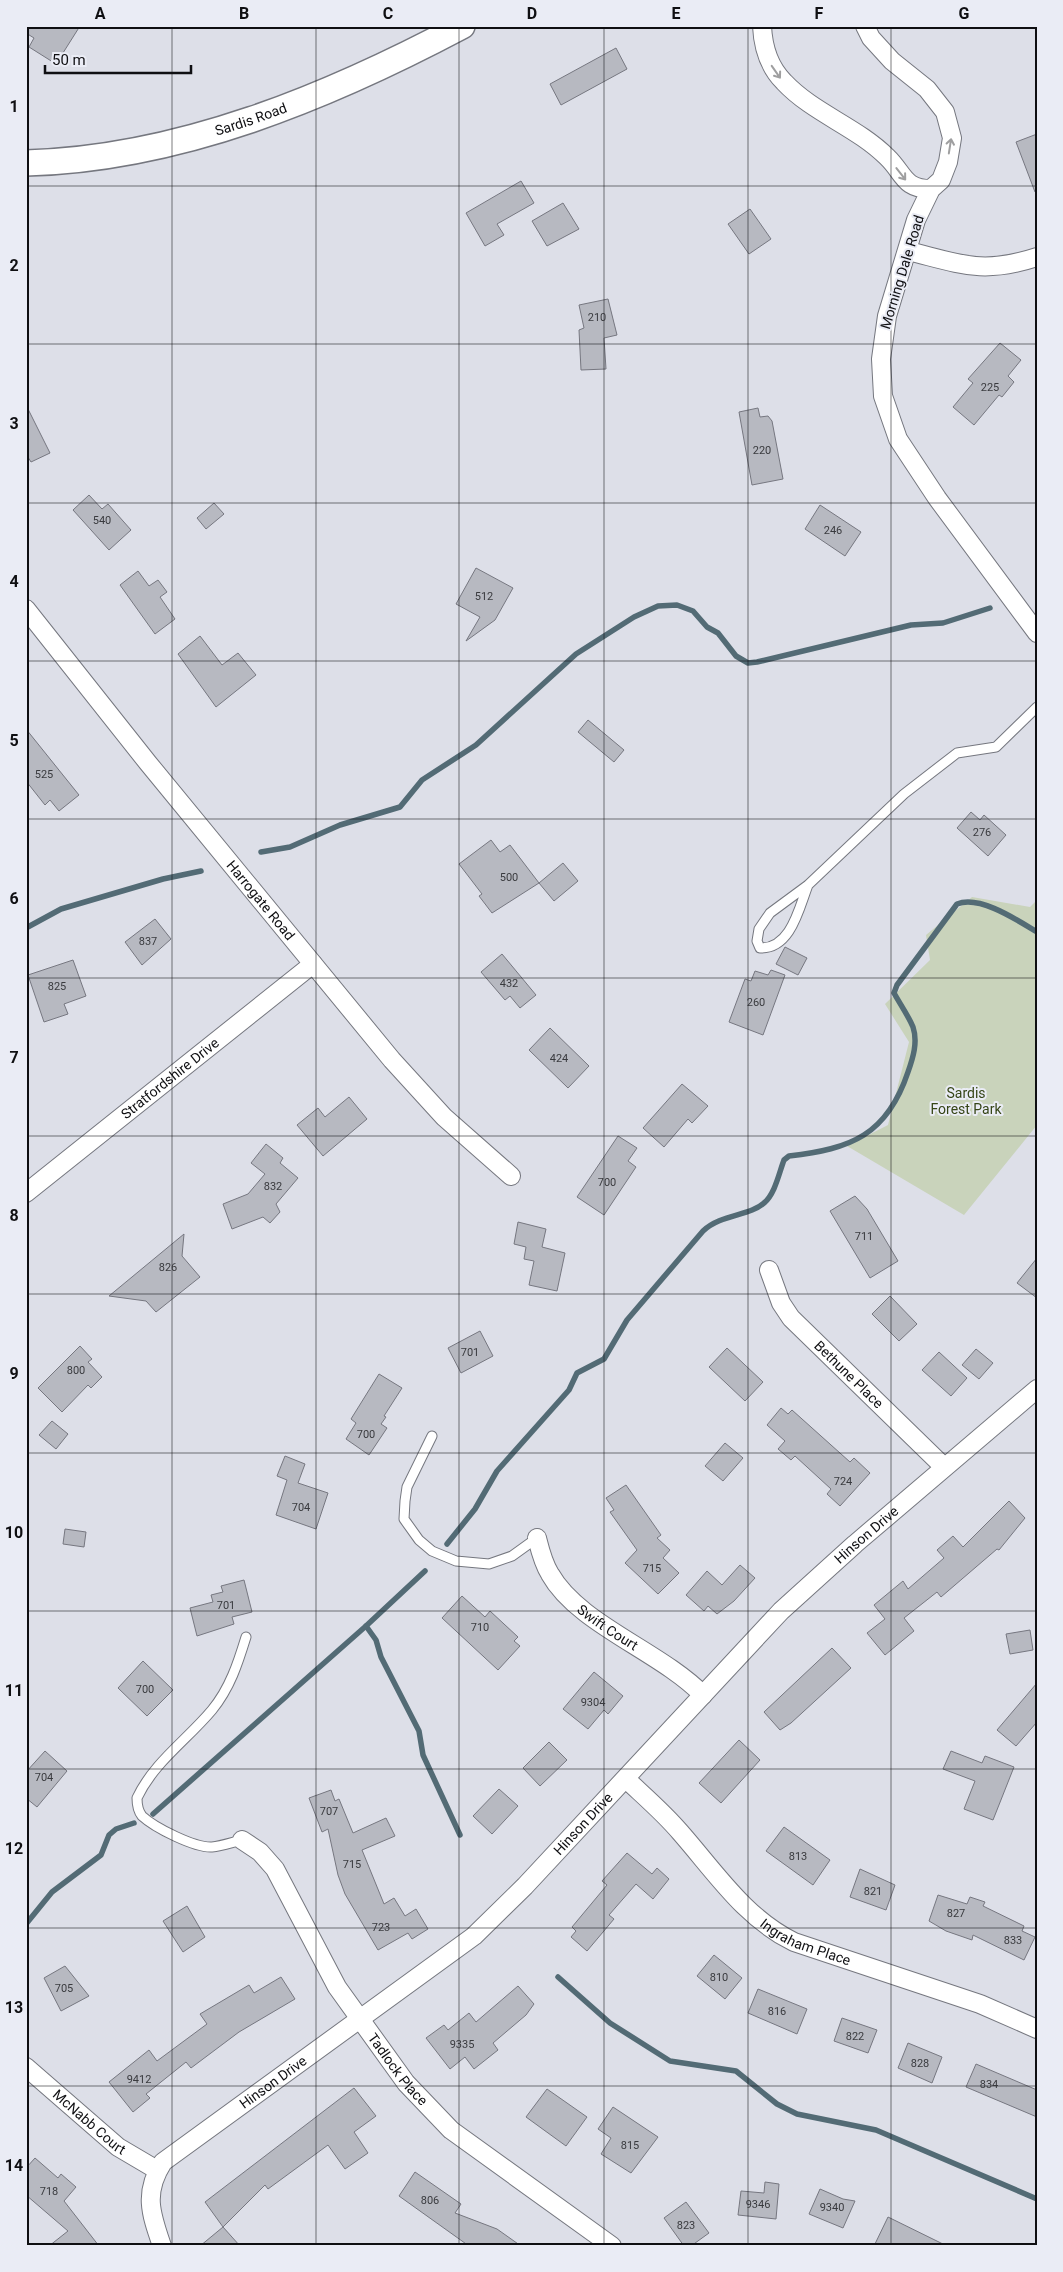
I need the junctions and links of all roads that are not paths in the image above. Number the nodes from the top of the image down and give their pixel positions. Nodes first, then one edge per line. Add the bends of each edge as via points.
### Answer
1 (462, 26) edge
2 (762, 26) edge
3 (865, 26) edge
4 (26, 163) edge
5 (931, 189) junction
6 (908, 251) junction
7 (1037, 257) edge
8 (26, 609) edge
9 (1037, 633) edge
10 (1037, 707) edge
11 (808, 885) junction
12 (313, 964) junction
13 (511, 1176) dead end
14 (26, 1193) edge
15 (769, 1270) dead end
16 (1037, 1389) edge
17 (432, 1436) dead end
18 (944, 1467) junction
19 (537, 1538) joint
20 (246, 1636) dead end
21 (702, 1695) junction
22 (626, 1779) junction
23 (242, 1840) joint
24 (360, 2018) junction
25 (1037, 2029) edge
26 (26, 2067) edge
27 (157, 2170) junction
28 (162, 2246) edge
29 (612, 2246) edge

1 - 4 main road, Sardis Road via 430,44 297,103 232,126 138,152
2 -> 5 street via 763,43 772,68 784,82 888,157 909,184 918,189
5 -> 3 street, Morning Dale Road via 941,180 948,162 952,138 944,112 927,89 871,38
5 - 6 street, Morning Dale Road via 916,220
6 - 7 street via 975,267 1012,265
6 - 9 street, Morning Dale Road via 883,336 883,396 898,439 937,498
8 - 12 street, Harrogate Road
10 - 11 lane via 996,747 957,753 942,763 904,794
11 - 11 lane via 770,913 759,929 757,941 760,948 771,949 781,942 791,928
12 - 13 street, Harrogate Road via 444,1117
12 - 14 street, Stratfordshire Drive
15 - 18 street, Bethune Place via 781,1303 791,1318
16 - 18 street, Hinson Drive
17 - 19 lane via 407,1487 404,1501 404,1519 419,1540 432,1551 456,1561 489,1564 512,1556
18 - 21 street, Hinson Drive via 781,1611
19 - 21 street, Swift Court via 550,1575 573,1604 657,1658
20 - 23 lane via 226,1690 212,1710 166,1756 137,1798 141,1815 186,1840 212,1847
21 - 22 street, Hinson Drive
22 - 24 street, Hinson Drive via 526,1886 474,1936
22 - 25 street, Ingraham Place via 679,1830 748,1911 780,1935 980,2004
23 - 24 street, Tadlock Place via 275,1868 337,1987
24 - 27 street, Hinson Drive via 182,2146
24 - 29 street, Tadlock Place via 406,2083 452,2130
26 - 27 street, McNabb Court via 118,2147
27 - 28 street, Hinson Drive via 150,2194 151,2216

